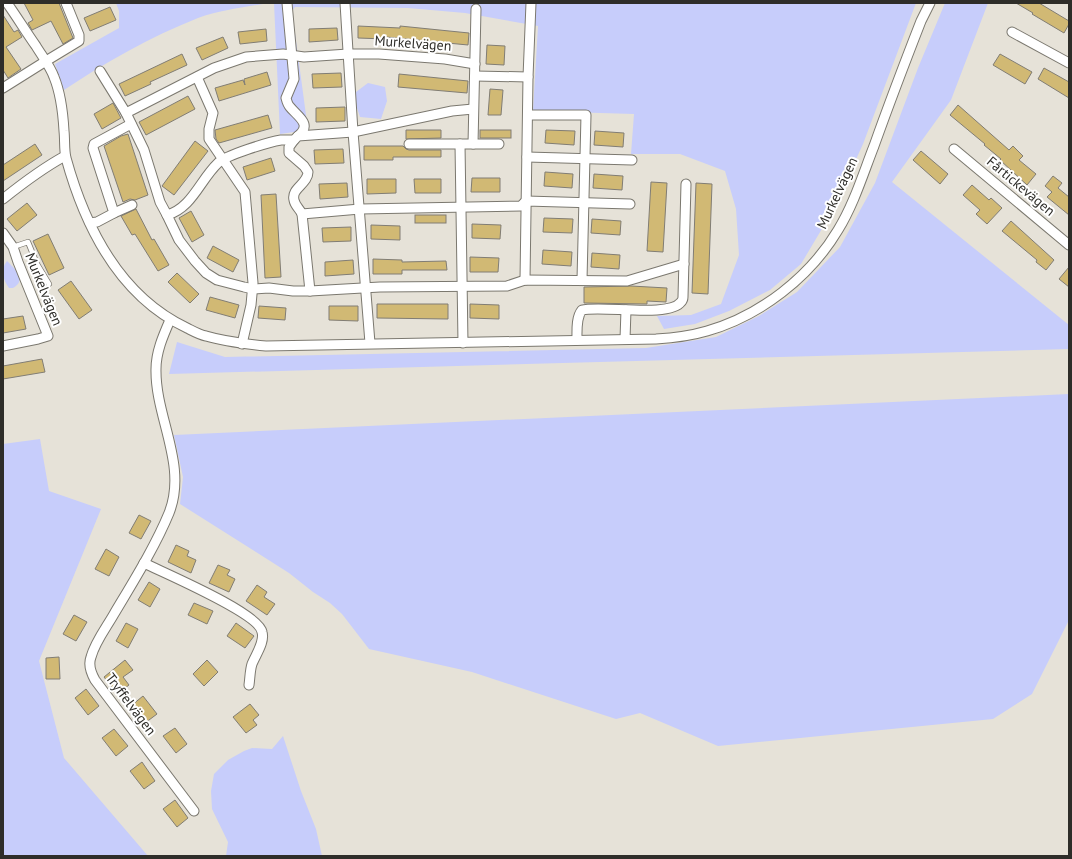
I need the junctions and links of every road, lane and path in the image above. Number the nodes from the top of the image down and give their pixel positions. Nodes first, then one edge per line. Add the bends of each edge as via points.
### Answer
1 (7, 3) edge
2 (287, 3) edge
3 (345, 3) edge
4 (531, 3) edge
5 (930, 3) edge
6 (69, 4) edge
7 (476, 9) dead end
8 (1012, 32) dead end
9 (348, 54) junction
10 (292, 56) junction
11 (46, 60) junction
12 (1069, 63) edge
13 (475, 64) junction
14 (100, 71) dead end
15 (475, 76) junction
16 (196, 77) junction
17 (528, 77) junction
18 (3, 88) edge
19 (473, 109) junction
20 (126, 113) junction
21 (528, 115) junction
22 (131, 124) junction
23 (353, 132) junction
24 (296, 138) junction
25 (409, 144) dead end
26 (460, 144) junction
27 (473, 144) junction
28 (500, 144) dead end
29 (954, 149) dead end
30 (66, 156) junction
31 (527, 157) junction
32 (584, 158) junction
33 (223, 159) junction
34 (632, 160) dead end
35 (686, 184) dead end
36 (3, 199) edge
37 (526, 202) junction
38 (584, 202) junction
39 (630, 204) dead end
40 (132, 205) dead end
41 (460, 207) junction
42 (360, 208) junction
43 (114, 213) junction
44 (302, 214) junction
45 (166, 215) junction
46 (90, 223) junction
47 (3, 233) edge
48 (1069, 245) edge
49 (13, 247) junction
50 (684, 264) junction
51 (525, 280) junction
52 (582, 280) junction
53 (49, 284) dead end
54 (462, 286) junction
55 (366, 288) junction
56 (253, 289) junction
57 (310, 291) junction
58 (626, 310) junction
59 (170, 320) junction
60 (625, 339) junction
61 (577, 340) junction
62 (370, 343) junction
63 (463, 343) junction
64 (242, 344) junction
65 (3, 346) edge
66 (144, 563) junction
67 (249, 685) dead end
68 (194, 811) dead end

1 - 11 street, Murkelvägen
2 - 10 street
3 - 9 street
4 - 17 street
5 - 60 street, Murkelvägen via 852,201 839,229 808,269 786,289 751,313 722,326 674,338
6 - 11 street via 79,41
7 - 13 street
8 - 12 street
9 - 10 street, Murkelvägen
9 - 13 street, Murkelvägen via 408,56
9 - 23 street
10 - 16 street, Murkelvägen via 283,54 246,57
10 - 24 street via 294,79 286,98 290,108 303,120 304,126
11 - 18 street
11 - 30 street, Murkelvägen via 60,96
13 - 15 street
14 - 20 street
15 - 17 street
15 - 19 street
16 - 20 street, Murkelvägen
16 - 33 street via 213,113 209,139
17 - 21 street
19 - 23 street
19 - 27 street
20 - 22 street
21 - 31 street
21 - 32 street via 586,115
22 - 43 street via 96,142 93,148
22 - 45 street via 144,150
23 - 24 street
23 - 42 street
24 - 33 street via 273,142
24 - 44 street via 289,147 290,153 308,172 307,179 293,197
25 - 26 street
26 - 27 street
26 - 41 street
27 - 28 street
29 - 48 street, Fårtickevägen
30 - 36 street via 49,164
30 - 46 street, Murkelvägen via 74,185
31 - 32 street
31 - 37 street
32 - 34 street
32 - 38 street
33 - 45 street via 213,168 187,203
33 - 56 street via 245,192
35 - 50 street
37 - 38 street
37 - 41 street via 522,206
37 - 51 street
38 - 39 street
38 - 52 street
40 - 43 street
41 - 42 street
41 - 54 street
42 - 44 street
42 - 55 street
43 - 46 street
44 - 57 street
45 - 56 street via 179,240 206,273 217,280
46 - 59 street, Murkelvägen via 105,253 123,279 144,300
47 - 49 street, Murkelvägen
49 - 53 lane via 28,242
49 - 65 street, Murkelvägen via 48,336
50 - 52 street via 627,281
50 - 58 street via 683,297 677,306 648,311
51 - 52 street
51 - 54 street via 507,286
54 - 55 street
54 - 63 street
55 - 57 street
55 - 62 street
56 - 57 street
56 - 64 street
58 - 60 street
58 - 61 street via 582,310
59 - 64 street, Murkelvägen via 205,336
59 - 66 street, Tryffelvägen via 160,346 156,369 158,396 176,477 175,489 169,512
60 - 61 street, Murkelvägen
61 - 63 street, Murkelvägen
62 - 63 street, Murkelvägen
62 - 64 street, Murkelvägen via 266,346
66 - 67 street via 228,604 258,623 263,637 251,668
66 - 68 street, Tryffelvägen via 93,650 90,669 95,680

